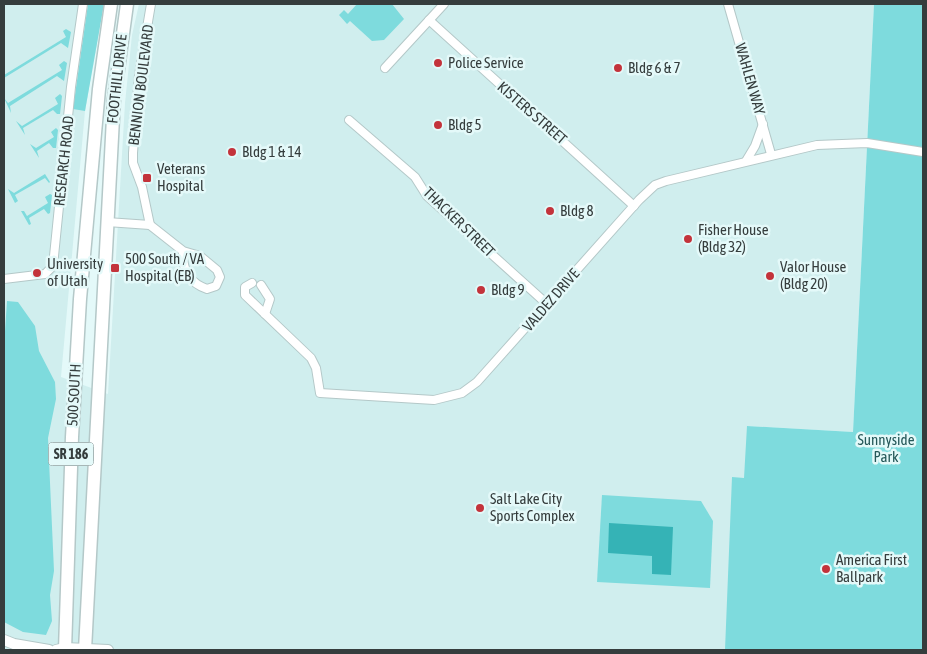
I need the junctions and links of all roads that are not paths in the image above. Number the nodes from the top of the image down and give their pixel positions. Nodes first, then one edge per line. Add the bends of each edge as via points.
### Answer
1 (83, 4) edge
2 (112, 4) edge
3 (127, 4) edge
4 (151, 4) edge
5 (444, 4) edge
6 (728, 4) edge
7 (429, 20) junction
8 (386, 68) dead end
9 (349, 120) dead end
10 (763, 124) junction
11 (94, 141) joint
12 (923, 152) edge
13 (110, 154) joint
14 (771, 154) junction
15 (746, 160) junction
16 (634, 206) junction
17 (88, 210) junction
18 (107, 222) junction
19 (150, 225) junction
20 (182, 251) junction
21 (4, 279) edge
22 (252, 283) dead end
23 (261, 285) dead end
24 (547, 304) junction
25 (265, 314) junction
26 (4, 635) edge
27 (9, 642) edge
28 (49, 650) edge
29 (62, 650) edge
30 (85, 650) edge
31 (108, 650) edge

1 - 21 street, RESEARCH ROAD via 70,95 53,266 45,274
2 - 11 main road, FOOTHILL DRIVE / SR 186 via 98,89
3 - 13 main road, FOOTHILL DRIVE / SR 186 via 120,42
4 - 19 street, BENNION BOULEVARD via 139,75 133,153
5 - 7 street
6 - 10 street, WAHLEN WAY
7 - 8 street
7 - 16 street, KISTERS STREET
9 - 24 street, THACKER STREET via 415,177 427,196
10 - 14 street, WAHLEN WAY
10 - 15 street
11 - 17 main road, 500 SOUTH / SR 186
12 - 14 street, VALDEZ DRIVE via 867,143 817,145
13 - 18 main road, 500 SOUTH / SR 186
14 - 15 street, VALDEZ DRIVE
15 - 16 street, VALDEZ DRIVE via 661,182
16 - 24 street, VALDEZ DRIVE
17 - 18 main road
17 - 29 main road, 500 SOUTH / SR 186 via 72,436
18 - 19 street
18 - 30 main road, 500 SOUTH / SR 186
19 - 20 street
20 - 20 street via 183,266 193,281 207,289 216,286 220,277 217,270 200,256
22 - 25 street, VALDEZ DRIVE via 245,287 245,295
23 - 25 street via 270,299
24 - 25 street, VALDEZ DRIVE via 477,382 462,393 434,400 320,393 311,358
26 - 27 street
27 - 28 street
29 - 30 street
30 - 31 street

